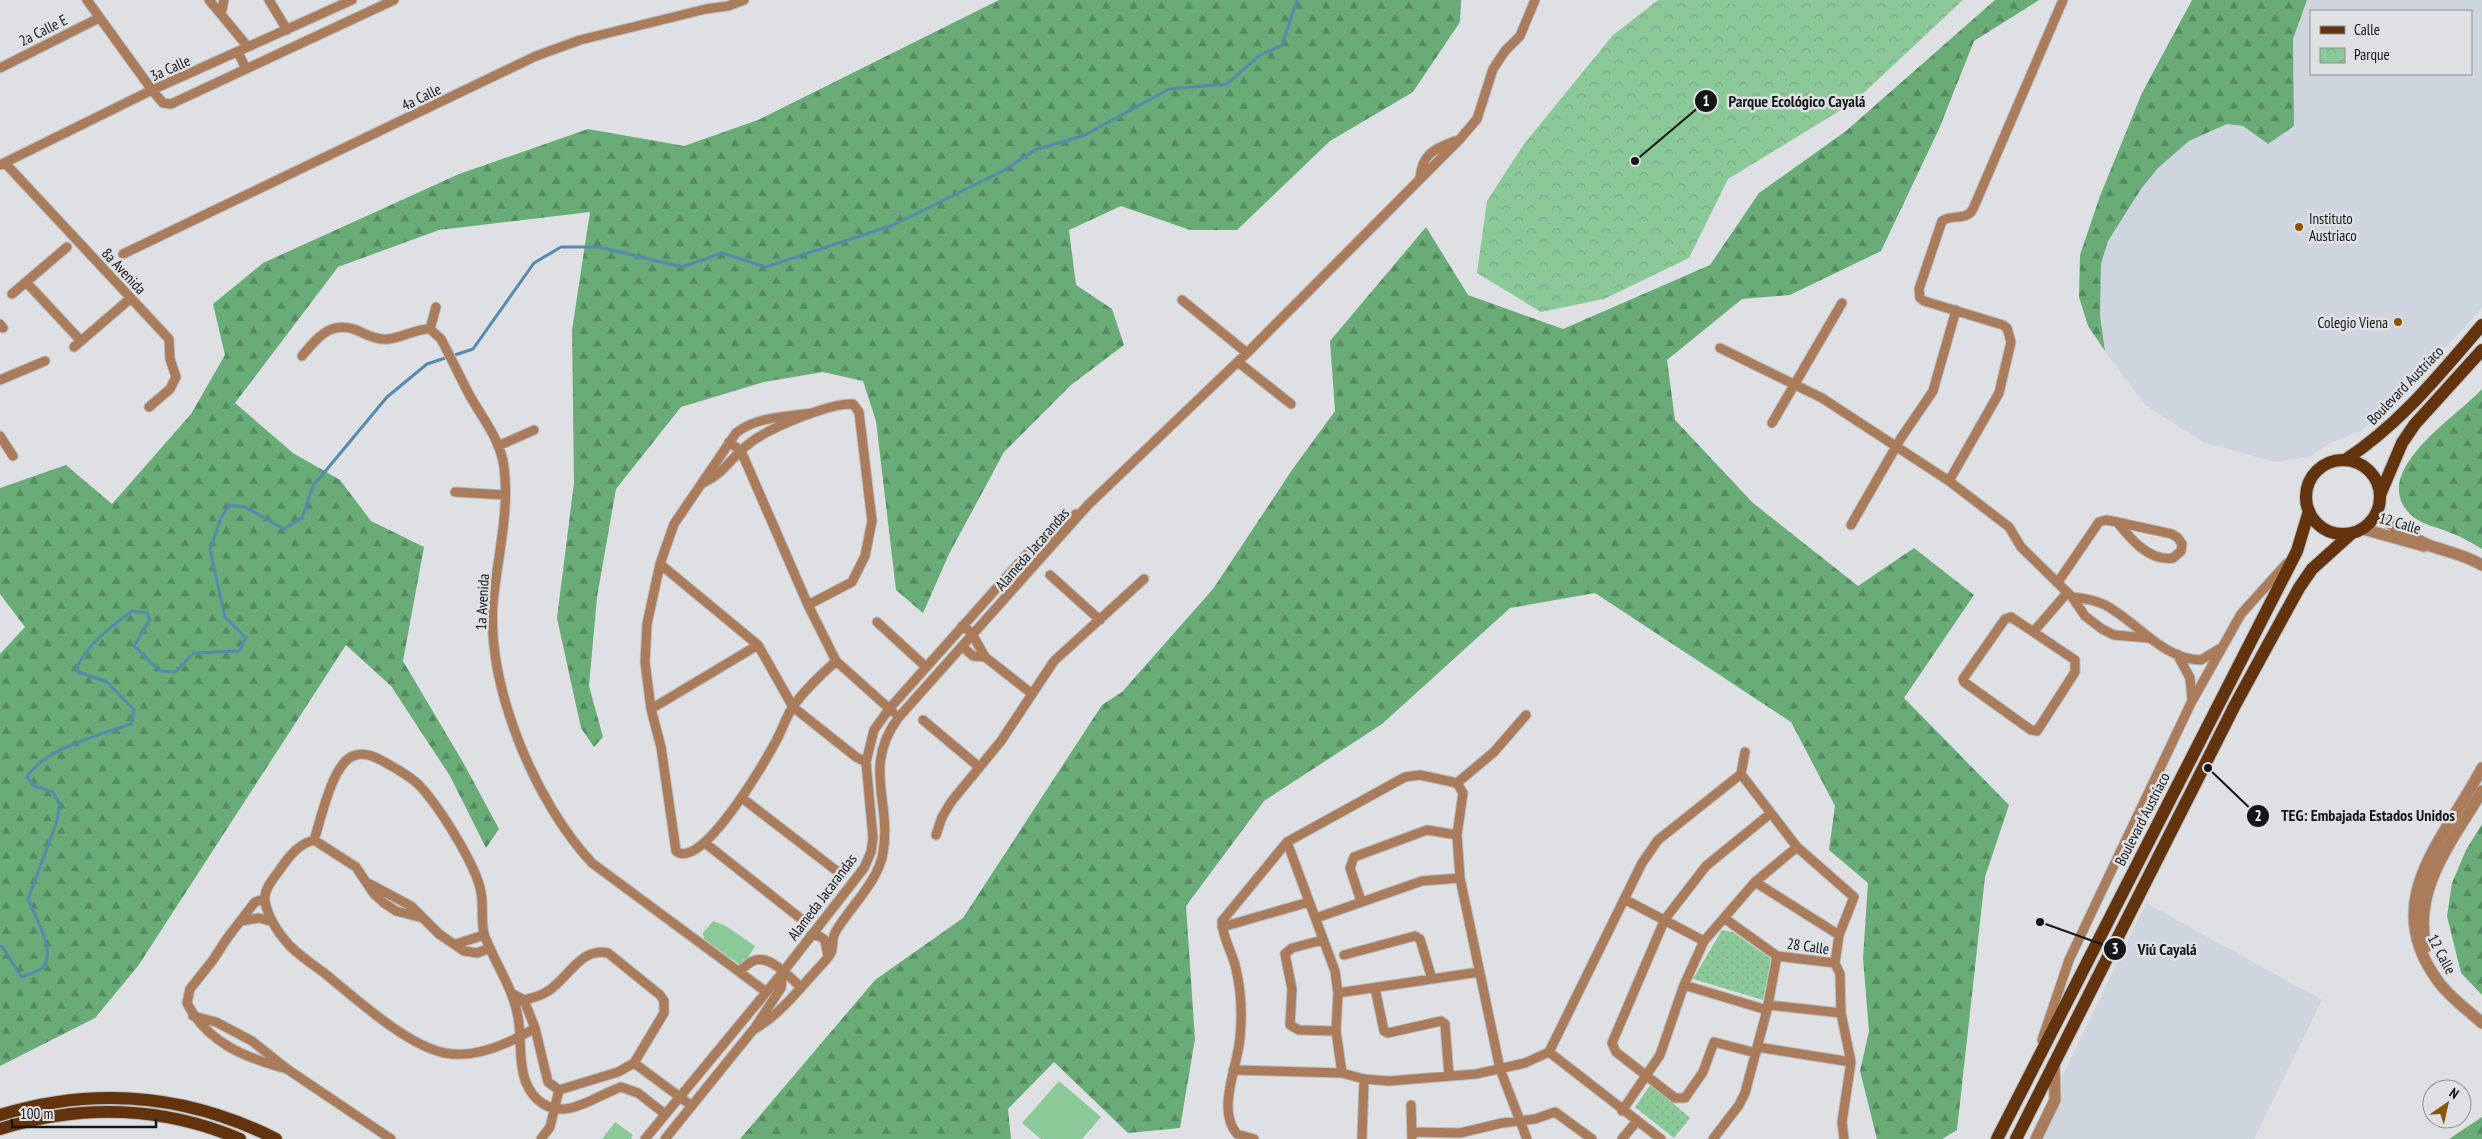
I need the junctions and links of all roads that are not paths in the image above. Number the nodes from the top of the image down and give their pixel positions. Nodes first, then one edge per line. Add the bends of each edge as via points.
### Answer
1 (87, 0) edge
2 (209, 0) edge
3 (224, 0) edge
4 (269, 0) edge
5 (352, 0) edge
6 (394, 0) edge
7 (713, 0) edge
8 (744, 0) edge
9 (1535, 0) edge
10 (2063, 0) edge
11 (335, 8) junction
12 (706, 9) junction
13 (221, 14) junction
14 (99, 18) junction
15 (342, 24) junction
16 (287, 30) junction
17 (248, 47) junction
18 (238, 52) junction
19 (0, 68) edge
20 (246, 69) junction
21 (152, 90) junction
22 (2, 164) edge
23 (67, 247) dead end
24 (123, 254) dead end
25 (26, 283) junction
26 (12, 294) dead end
27 (131, 298) junction
28 (1182, 300) dead end
29 (1842, 303) dead end
30 (436, 307) dead end
31 (1956, 310) junction
32 (2482, 325) edge
33 (430, 329) junction
34 (1720, 348) dead end
35 (2482, 350) edge
36 (1247, 353) junction
37 (302, 356) dead end
38 (45, 361) dead end
39 (1238, 362) junction
40 (0, 380) edge
41 (1794, 384) junction
42 (1291, 404) dead end
43 (150, 407) dead end
44 (812, 413) junction
45 (1772, 423) dead end
46 (534, 430) dead end
47 (0, 436) edge
48 (729, 442) junction
49 (498, 446) junction
50 (1896, 446) junction
51 (741, 451) junction
52 (13, 456) dead end
53 (2345, 460) junction
54 (1948, 481) junction
55 (703, 483) junction
56 (455, 492) dead end
57 (504, 495) junction
58 (2380, 495) junction
59 (1088, 505) junction
60 (2309, 512) junction
61 (2377, 513) junction
62 (2117, 522) junction
63 (1851, 525) dead end
64 (2358, 531) junction
65 (2429, 545) junction
66 (2297, 551) junction
67 (660, 564) junction
68 (2482, 565) edge
69 (1050, 575) dead end
70 (1144, 579) dead end
71 (2058, 582) junction
72 (2070, 595) junction
73 (808, 605) junction
74 (1100, 620) junction
75 (877, 622) dead end
76 (962, 626) junction
77 (2034, 631) junction
78 (974, 636) junction
79 (2149, 638) junction
80 (758, 645) junction
81 (963, 648) junction
82 (2221, 648) junction
83 (2176, 654) junction
84 (985, 657) junction
85 (836, 661) junction
86 (926, 667) junction
87 (1031, 693) junction
88 (2191, 703) junction
89 (793, 707) junction
90 (651, 709) junction
91 (889, 709) junction
92 (1526, 715) dead end
93 (898, 718) junction
94 (922, 720) dead end
95 (1745, 752) dead end
96 (866, 762) junction
97 (979, 767) junction
98 (2482, 768) edge
99 (1740, 774) junction
100 (1457, 783) junction
101 (2482, 791) edge
102 (742, 798) junction
103 (1771, 813) junction
104 (936, 835) dead end
105 (1457, 835) junction
106 (314, 840) junction
107 (1287, 842) junction
108 (705, 843) junction
109 (1797, 847) junction
110 (842, 875) dead end
111 (1460, 878) junction
112 (1755, 882) junction
113 (1624, 898) junction
114 (264, 899) junction
115 (1361, 901) junction
116 (1309, 902) junction
117 (836, 904) junction
118 (852, 907) junction
119 (1316, 918) junction
120 (1724, 918) junction
121 (1665, 919) junction
122 (241, 921) junction
123 (270, 921) junction
124 (805, 922) dead end
125 (1222, 927) junction
126 (484, 935) junction
127 (811, 935) junction
128 (1839, 935) junction
129 (1323, 940) junction
130 (1704, 941) junction
131 (456, 944) junction
132 (490, 948) junction
133 (1344, 955) dead end
134 (1776, 956) junction
135 (828, 957) junction
136 (1836, 963) junction
137 (740, 971) junction
138 (782, 972) junction
139 (1480, 972) junction
140 (1432, 980) junction
141 (1684, 986) junction
142 (801, 987) junction
143 (1375, 988) junction
144 (2446, 989) junction
145 (765, 991) junction
146 (1338, 993) junction
147 (517, 999) junction
148 (1767, 1008) junction
149 (1841, 1013) junction
150 (193, 1016) junction
151 (2482, 1023) edge
152 (534, 1028) junction
153 (753, 1030) junction
154 (1336, 1031) junction
155 (520, 1037) junction
156 (1756, 1050) junction
157 (1549, 1052) junction
158 (1850, 1062) junction
159 (2054, 1063) junction
160 (634, 1064) junction
161 (1500, 1069) junction
162 (287, 1070) junction
163 (1233, 1070) junction
164 (1342, 1073) junction
165 (1449, 1076) junction
166 (1647, 1076) junction
167 (1364, 1079) junction
168 (2029, 1079) junction
169 (559, 1090) junction
170 (680, 1097) junction
171 (1411, 1104) dead end
172 (692, 1106) junction
173 (555, 1110) junction
174 (1622, 1111) junction
175 (665, 1114) junction
176 (0, 1115) edge
177 (1520, 1121) junction
178 (1636, 1121) junction
179 (0, 1129) edge
180 (1412, 1135) edge
181 (240, 1139) edge
182 (276, 1139) edge
183 (391, 1139) edge
184 (541, 1139) edge
185 (646, 1139) edge
186 (665, 1139) edge
187 (1254, 1139) edge
188 (1362, 1139) edge
189 (1527, 1139) edge
190 (1592, 1139) edge
191 (1622, 1139) edge
192 (1661, 1139) edge
193 (1713, 1139) edge
194 (1844, 1139) edge
195 (1997, 1139) edge
196 (2016, 1139) edge
197 (2036, 1139) edge

1 - 14 street
2 - 13 street
3 - 13 street
4 - 16 street
5 - 11 street, 3a Calle
6 - 15 street
7 - 12 street
8 - 12 street, 4a Calle
9 - 36 street via 1520,36 1493,69 1477,119 1460,139 1430,154 1421,165 1420,178
10 - 31 street via 1971,214 1946,218 1938,227 1919,293 1924,301
11 - 15 street
11 - 16 street, 3a Calle
12 - 24 street, 4a Calle via 580,40 536,56
13 - 17 street
14 - 19 street, 2a Calle E
14 - 21 street
15 - 20 street
16 - 17 street, 3a Calle
17 - 18 street, 3a Calle
18 - 20 street
18 - 21 street, 3a Calle
20 - 21 street via 171,104 163,103
21 - 22 street, 3a Calle
22 - 27 street, 8a Avenida
23 - 25 street
25 - 26 street
25 - 27 street via 77,344
27 - 43 street, 8a Avenida via 169,339 170,359 176,372 170,389
28 - 36 street
29 - 41 street
30 - 33 street
31 - 50 street via 1933,391
31 - 54 street via 2002,325 2007,328 2011,342 1999,393
32 - 53 main road, Boulevard Austríaco via 2414,404 2375,440
33 - 37 street via 388,339 373,338 356,329 340,326 325,331
33 - 49 street, 1a Avenida via 441,339
34 - 41 street
35 - 58 main road via 2415,424 2402,443
36 - 39 street
38 - 40 street
39 - 42 street
39 - 59 street
41 - 45 street
41 - 50 street via 1822,398
44 - 48 street via 758,421 745,426
44 - 51 street via 763,435
44 - 73 street via 844,404 853,404 859,412 872,521 865,556 852,582
46 - 49 street
47 - 52 street
48 - 51 street
48 - 55 street
49 - 57 street, 1a Avenida via 504,467
50 - 54 street
50 - 63 street
51 - 55 street via 719,475
51 - 73 street
53 - 58 main road via 2367,469 2377,483
53 - 60 main road via 2325,465 2314,475 2306,493
54 - 71 street via 2009,527 2021,547
55 - 67 street via 674,524
56 - 57 street
57 - 137 street, 1a Avenida via 493,631 501,688 509,715 540,786 574,844 592,863
58 - 61 main road
59 - 76 street, Alameda Jacarandas via 1028,554
59 - 78 street, Alameda Jacarandas
60 - 64 main road via 2327,530 2339,534
60 - 66 main road, Boulevard Austríaco
61 - 64 main road via 2371,523
61 - 65 street, 12 Calle
62 - 62 street via 2172,534 2182,544 2181,550 2172,558 2158,557 2141,547
62 - 71 street via 2099,522
64 - 65 street, 12 Calle via 2411,544
64 - 159 main road, Boulevard Austríaco via 2312,569 2299,588 2235,705
65 - 68 street, 12 Calle
66 - 82 street via 2241,614
66 - 168 main road, Boulevard Austríaco
67 - 80 street
67 - 90 street via 647,624 645,662
69 - 74 street
70 - 74 street
71 - 72 street
72 - 77 street
72 - 79 street via 2102,603
72 - 79 street via 2085,616 2102,629 2114,635
73 - 85 street
74 - 87 street via 1054,661
75 - 86 street
76 - 78 street
76 - 86 street, Alameda Jacarandas
77 - 77 street via 2075,660 2076,665 2075,672 2037,731 2024,725 1963,679 2005,619 2015,619
78 - 81 street, Alameda Jacarandas
78 - 84 street
79 - 83 street
80 - 89 street
80 - 90 street
81 - 84 street via 973,656
81 - 93 street, Alameda Jacarandas
82 - 83 street via 2201,660
82 - 88 street
83 - 88 street via 2190,678
84 - 87 street
85 - 89 street via 810,684
85 - 91 street
86 - 91 street, Alameda Jacarandas
87 - 97 street via 1001,741
88 - 168 street via 2069,960
89 - 96 street
89 - 102 street
90 - 108 street via 661,747 676,851 688,854
91 - 93 street
91 - 96 street, Alameda Jacarandas via 874,730
92 - 100 street via 1494,752
93 - 118 street, Alameda Jacarandas via 884,742 878,768 883,855 874,875
94 - 97 street
95 - 99 street
96 - 117 street, Alameda Jacarandas via 873,838 871,852 864,868
97 - 104 street via 951,802
98 - 144 street, 12 Calle via 2425,866 2415,892 2413,922 2416,938 2429,968
99 - 103 street
99 - 113 street via 1658,840
100 - 105 street via 1463,793
100 - 107 street via 1420,776 1405,777
101 - 144 street, 12 Calle via 2436,868 2424,905 2426,948
102 - 108 street
102 - 110 street
103 - 109 street
103 - 121 street via 1706,866
105 - 111 street
105 - 115 street via 1427,830 1354,857 1350,868
106 - 114 street via 302,843 286,861 266,890
106 - 126 street via 330,788 342,766 349,757 358,754 375,756 418,784 471,863 481,891
106 - 131 street via 346,858 384,903 396,911 423,918 439,934
107 - 116 street
107 - 125 street via 1226,916
108 - 124 street
109 - 112 street
109 - 128 street via 1854,897
111 - 115 street via 1422,881
111 - 139 street
112 - 120 street
112 - 128 street
113 - 121 street
113 - 157 street
114 - 122 street via 255,902
114 - 123 street
115 - 119 street
116 - 119 street
116 - 125 street
117 - 118 street via 836,909 843,912
117 - 127 street, Alameda Jacarandas
118 - 135 street, Alameda Jacarandas via 835,931
119 - 129 street
120 - 130 street
120 - 134 street
121 - 130 street
121 - 166 street via 1612,1043 1616,1052
122 - 123 street via 259,918
122 - 150 street via 190,989 186,1003
123 - 155 street via 290,946 307,960 417,1042 445,1054 467,1054 494,1048
125 - 163 street via 1239,990 1240,1036
126 - 131 street
126 - 132 street
127 - 135 street via 825,940
127 - 138 street, Alameda Jacarandas
128 - 136 street
129 - 146 street via 1336,971
129 - 154 street via 1292,948 1285,954 1292,990 1290,1025 1298,1030
130 - 141 street
131 - 132 street via 470,953
132 - 147 street
133 - 140 street via 1415,936 1420,939
134 - 136 street, 28 Calle
134 - 148 street
135 - 142 street, Alameda Jacarandas
136 - 149 street via 1840,974
137 - 138 street via 758,960 769,962
137 - 145 street, 1a Avenida
138 - 142 street
138 - 145 street, Alameda Jacarandas
138 - 153 street via 783,983 779,993
139 - 140 street
139 - 161 street
140 - 143 street
141 - 148 street
141 - 166 street via 1660,1055
142 - 153 street, Alameda Jacarandas via 769,1021
143 - 146 street
143 - 165 street via 1384,1031 1445,1024
144 - 151 street, 12 Calle
145 - 170 street, Alameda Jacarandas
146 - 154 street
147 - 152 street
147 - 155 street
147 - 160 street via 538,997 550,991 588,954 608,953 664,1001 664,1013
148 - 149 street
148 - 156 street
149 - 158 street
150 - 162 street via 216,1022 252,1041
150 - 162 street via 214,1038 232,1050
152 - 155 street
152 - 169 street via 548,1082
153 - 172 street, Alameda Jacarandas
154 - 164 street
155 - 173 street via 520,1060 530,1088 537,1099
156 - 158 street
156 - 166 street via 1714,1042 1703,1072 1685,1098 1680,1100
156 - 193 street via 1745,1093
157 - 161 street via 1525,1064
157 - 174 street
158 - 194 street via 1842,1122
159 - 196 main road, Boulevard Austríaco
159 - 197 street via 2055,1100
160 - 169 street
160 - 170 street
161 - 165 street
161 - 177 street
162 - 183 street
163 - 164 street
163 - 187 street via 1229,1121 1237,1134
164 - 167 street
165 - 167 street via 1389,1081
166 - 174 street
167 - 188 street
168 - 195 main road, Boulevard Austríaco
169 - 173 street
170 - 172 street
170 - 175 street, Alameda Jacarandas
171 - 180 street
172 - 186 street, Alameda Jacarandas
173 - 175 street via 586,1103 621,1087 638,1093
173 - 184 street via 550,1127
174 - 178 street
175 - 185 street, Alameda Jacarandas
176 - 182 main road via 62,1100 157,1100 203,1109
177 - 180 street via 1460,1133
177 - 189 street
177 - 190 street via 1555,1112
178 - 191 street
178 - 192 street
179 - 181 main road via 63,1114 124,1111 179,1119

